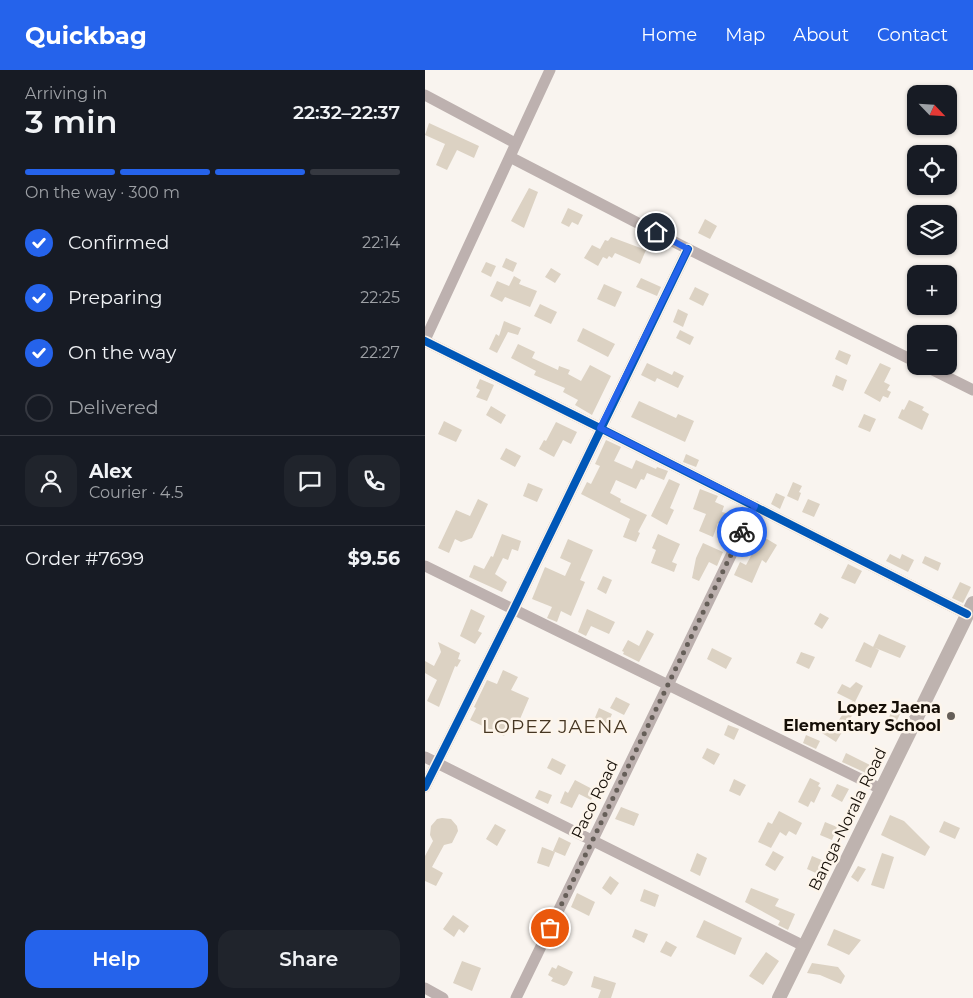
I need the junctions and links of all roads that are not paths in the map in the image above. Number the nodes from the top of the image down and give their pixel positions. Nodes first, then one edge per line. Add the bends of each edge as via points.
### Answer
1 (549, 70) edge
2 (425, 95) edge
3 (515, 143) junction
4 (510, 157) junction
5 (688, 249) junction
6 (425, 340) edge
7 (907, 358) edge
8 (943, 375) edge
9 (973, 390) edge
10 (600, 428) junction
11 (755, 506) junction
12 (425, 566) edge
13 (970, 608) edge
14 (513, 610) junction
15 (668, 684) junction
16 (425, 757) edge
17 (437, 763) junction
18 (425, 787) edge
19 (881, 789) junction
20 (592, 840) junction
21 (804, 946) junction
22 (425, 988) edge
23 (443, 998) edge
24 (516, 998) edge
25 (779, 998) edge

1 - 3 street
2 - 3 street
3 - 4 street
4 - 5 street
4 - 6 street
5 - 7 street
5 - 10 street
6 - 10 street
8 - 9 street
10 - 11 street
10 - 14 street
11 - 13 street
11 - 15 street, Paco Road
12 - 14 street
13 - 19 main road, Banga-Norala Road
14 - 15 street
14 - 17 street
15 - 19 street
15 - 20 street, Paco Road
16 - 17 street
17 - 18 street
17 - 20 street
19 - 21 main road, Banga-Norala Road
20 - 21 street
20 - 24 street, Paco Road
21 - 25 main road, Banga-Norala Road
22 - 23 street

